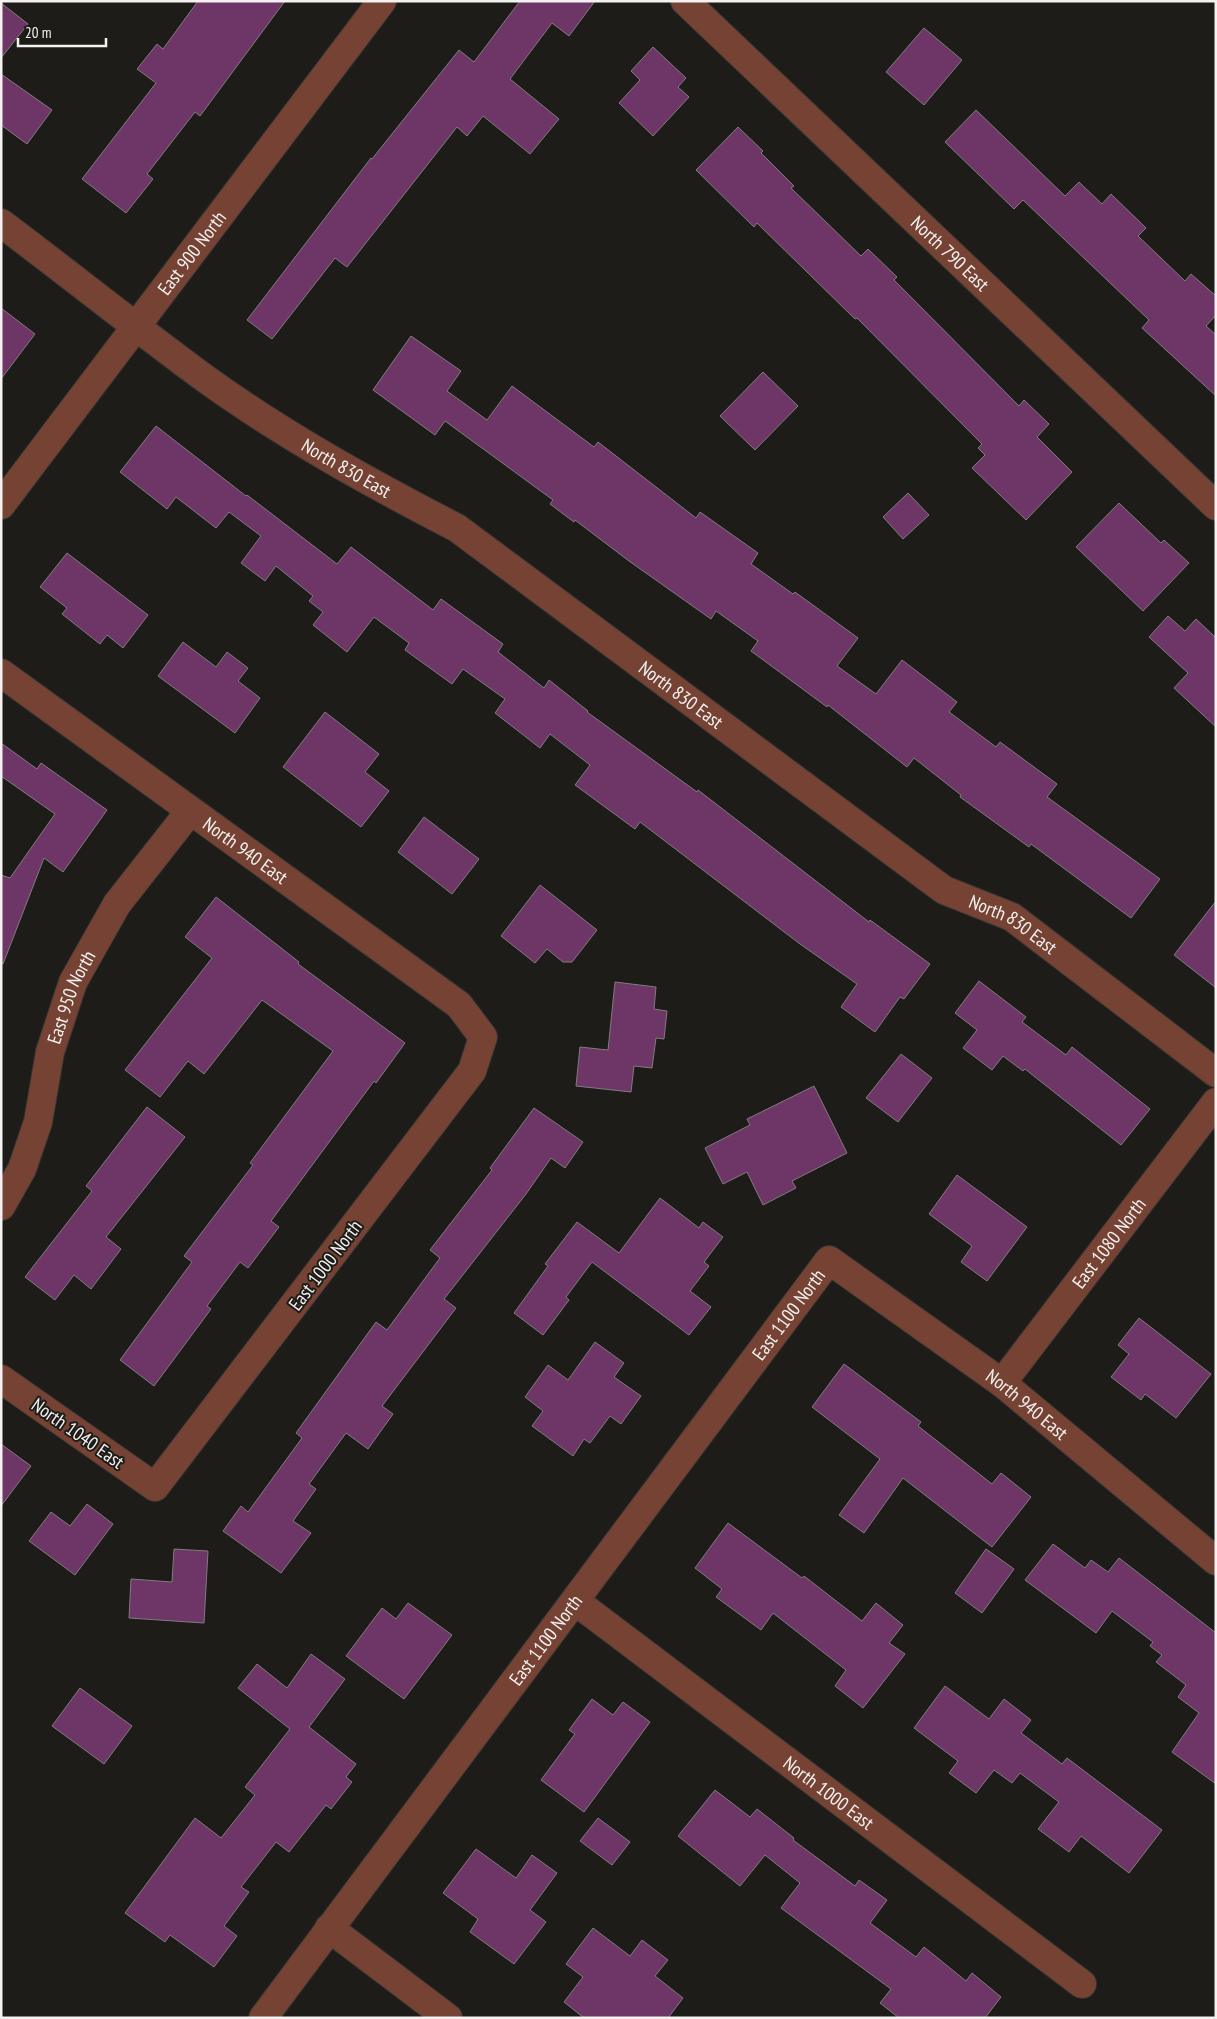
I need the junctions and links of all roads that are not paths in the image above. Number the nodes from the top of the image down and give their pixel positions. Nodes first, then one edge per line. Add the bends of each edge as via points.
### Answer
1 (382, 1) edge
2 (685, 1) edge
3 (1, 223) edge
4 (137, 326) junction
5 (1, 505) edge
6 (1216, 506) edge
7 (1, 673) edge
8 (190, 811) junction
9 (484, 1037) joint
10 (1216, 1073) edge
11 (1216, 1102) edge
12 (1, 1206) edge
13 (829, 1260) joint
14 (1, 1379) edge
15 (1002, 1383) junction
16 (155, 1487) joint
17 (1216, 1561) edge
18 (575, 1601) junction
19 (329, 1928) junction
20 (1082, 1984) dead end
21 (263, 2018) edge
22 (448, 2018) edge

1 - 4 street, East 900 North
2 - 6 street, North 790 East
3 - 4 street, North 830 East
4 - 5 street, East 900 North
4 - 10 street, North 830 East via 278,427 373,485 457,528 944,890 1012,917
7 - 8 street, North 940 East
8 - 9 street, North 940 East via 459,1006
8 - 12 street, East 950 North via 117,904 73,982 50,1052 38,1122 22,1169
9 - 16 street, East 1000 North via 472,1071
11 - 15 street, East 1080 North
13 - 15 street, North 940 East
13 - 18 street, East 1100 North
14 - 16 street, North 1040 East
15 - 17 street, North 940 East
18 - 19 street, East 1100 North
18 - 20 street, North 1000 East
19 - 21 street, East 1100 North
19 - 22 street

